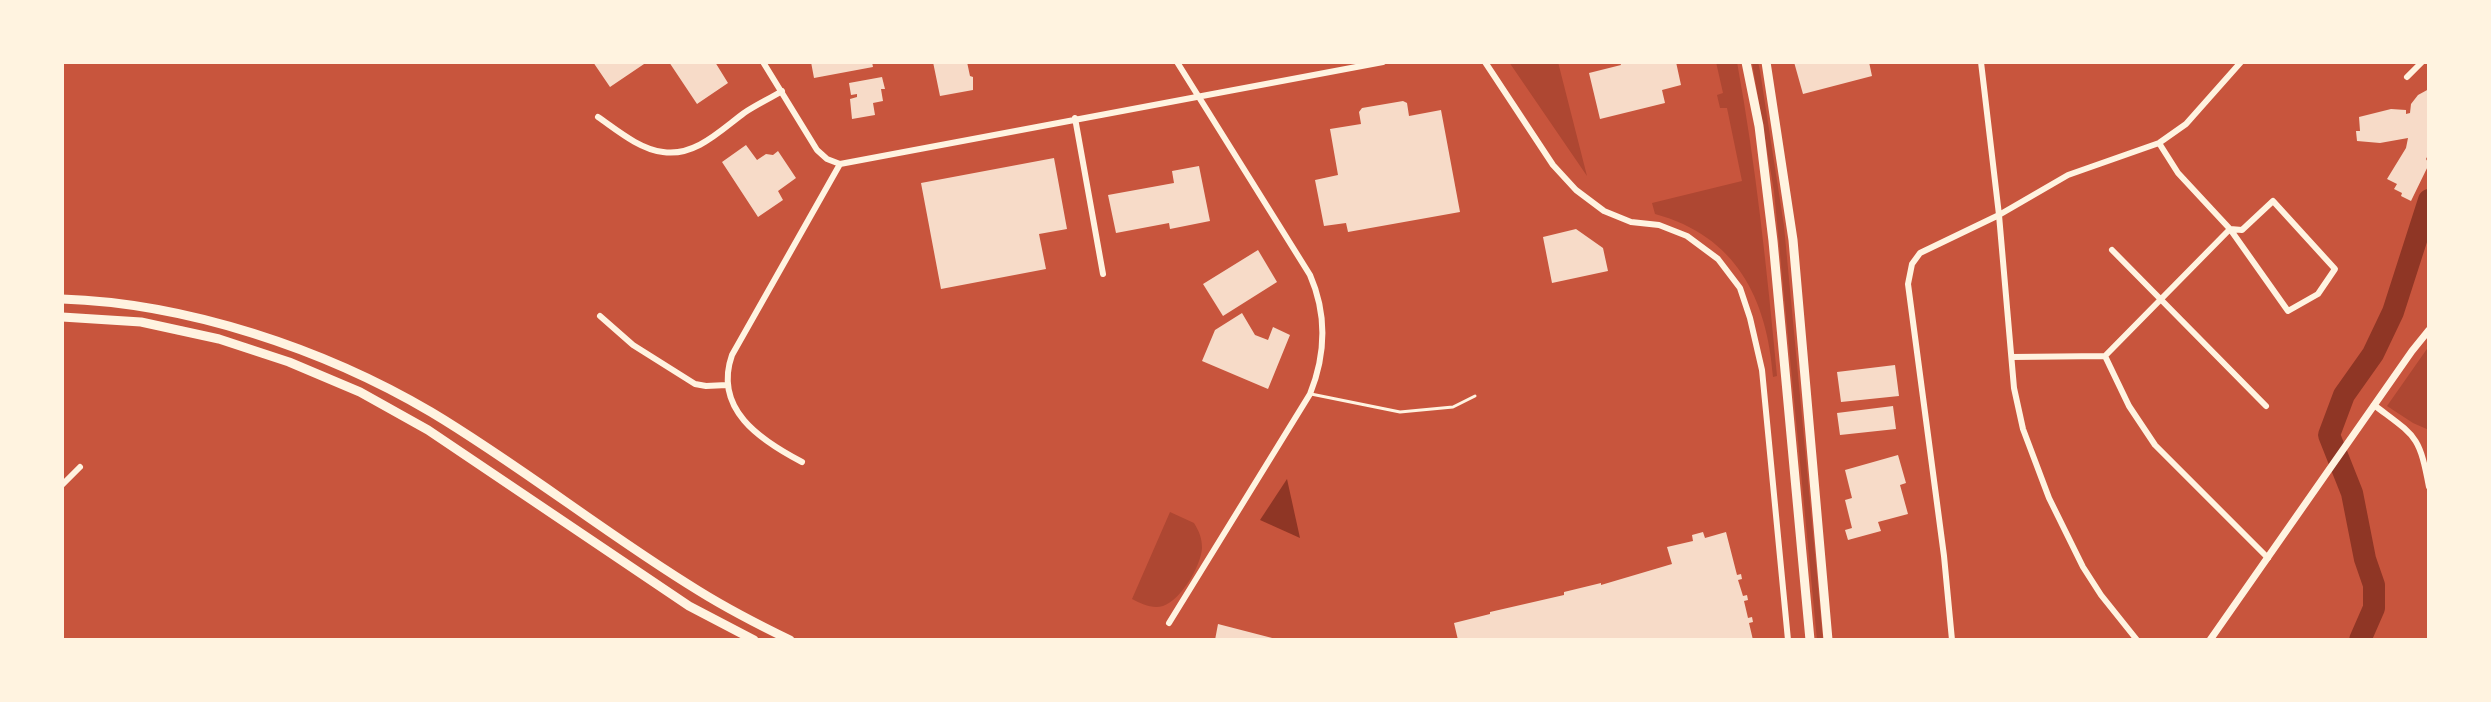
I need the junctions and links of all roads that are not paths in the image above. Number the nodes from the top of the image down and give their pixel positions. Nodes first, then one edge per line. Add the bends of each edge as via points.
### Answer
1 (763, 62) edge
2 (1177, 62) edge
3 (1383, 62) edge
4 (1485, 62) edge
5 (1746, 62) edge
6 (1766, 62) edge
7 (1981, 62) edge
8 (2241, 62) edge
9 (2422, 62) edge
10 (2407, 77) dead end
11 (782, 91) junction
12 (1201, 96) junction
13 (598, 117) dead end
14 (1075, 118) junction
15 (2159, 143) junction
16 (840, 164) junction
17 (1999, 215) junction
18 (2230, 229) junction
19 (2112, 250) dead end
20 (1103, 274) dead end
21 (65, 298) edge
22 (2160, 298) junction
23 (600, 316) dead end
24 (62, 317) edge
25 (2429, 330) edge
26 (2105, 356) junction
27 (2012, 357) junction
28 (727, 385) junction
29 (1310, 394) junction
30 (1475, 396) dead end
31 (2374, 405) junction
32 (2266, 406) dead end
33 (802, 462) dead end
34 (80, 467) dead end
35 (62, 485) edge
36 (2429, 487) edge
37 (2268, 558) junction
38 (1169, 623) dead end
39 (754, 640) edge
40 (790, 640) edge
41 (1788, 640) edge
42 (1810, 640) edge
43 (1828, 640) edge
44 (1952, 640) edge
45 (2137, 640) edge
46 (2210, 640) edge

1 - 11 street
2 - 12 street
3 - 12 street
4 - 41 street via 1553,165 1576,190 1604,211 1687,236 1718,259 1740,288 1762,370
5 - 42 main road via 1773,241
6 - 43 main road via 1793,240
7 - 17 street
8 - 15 street via 2186,124
9 - 10 street
11 - 13 street via 703,144 681,151 654,150
11 - 16 street via 817,150
12 - 14 street
12 - 29 street via 1315,287 1323,341
14 - 16 street
14 - 20 street
15 - 17 street via 2068,175
15 - 18 street via 2178,173
16 - 28 street via 732,355
17 - 27 street
17 - 44 street via 1920,253 1908,284
18 - 18 street via 2242,230 2273,201 2335,269 2318,294 2288,311
18 - 22 street
19 - 22 street
21 - 40 main road via 135,306 244,331 369,379 485,446 699,591
22 - 26 street
22 - 32 street
23 - 28 street via 633,345 695,384
24 - 39 main road via 141,322 219,339 360,392 428,430 689,606
25 - 31 street
26 - 27 street
26 - 37 street via 2155,445
27 - 45 street via 2023,429 2049,498 2083,567
28 - 33 street via 731,401 759,435
29 - 30 lane via 1400,412 1453,407
29 - 38 street
31 - 36 street via 2419,443
31 - 37 street
34 - 35 street
37 - 46 street

